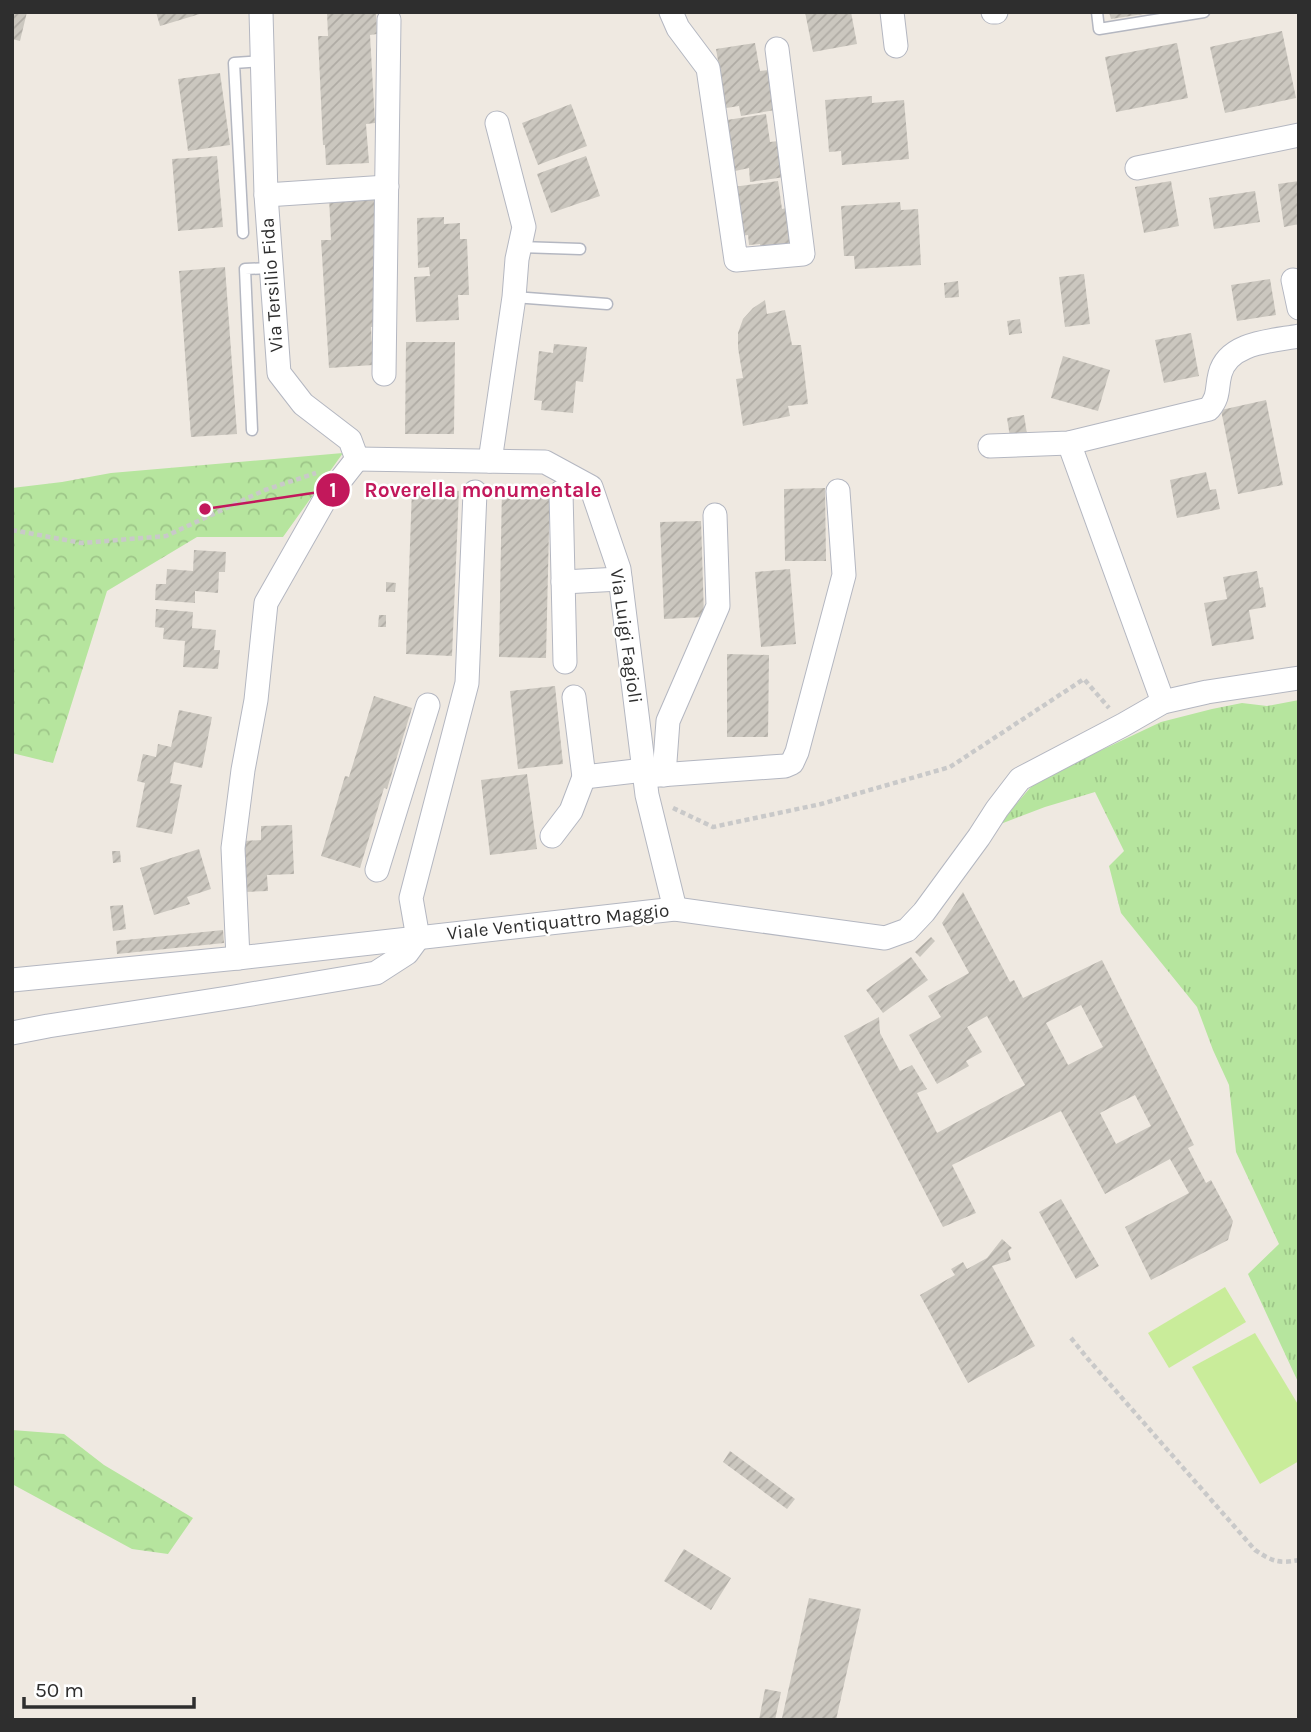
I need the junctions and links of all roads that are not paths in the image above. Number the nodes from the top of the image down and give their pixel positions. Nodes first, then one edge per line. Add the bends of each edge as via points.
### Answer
1 (261, 12) edge
2 (671, 12) edge
3 (891, 12) edge
4 (1097, 12) edge
5 (1203, 12) edge
6 (389, 20) dead end
7 (896, 46) dead end
8 (777, 49) dead end
9 (262, 61) junction
10 (497, 123) dead end
11 (1299, 135) edge
12 (1137, 168) dead end
13 (387, 187) junction
14 (266, 195) junction
15 (243, 233) dead end
16 (520, 247) junction
17 (580, 249) dead end
18 (271, 268) junction
19 (1293, 280) dead end
20 (514, 297) junction
21 (607, 304) dead end
22 (1299, 308) edge
23 (1299, 336) edge
24 (384, 374) dead end
25 (252, 430) dead end
26 (1069, 443) junction
27 (990, 446) dead end
28 (357, 459) junction
29 (491, 461) junction
30 (838, 491) dead end
31 (475, 492) dead end
32 (561, 492) dead end
33 (715, 515) dead end
34 (620, 579) junction
35 (564, 583) junction
36 (565, 662) dead end
37 (1299, 678) edge
38 (574, 697) dead end
39 (1163, 702) junction
40 (428, 705) dead end
41 (413, 753) junction
42 (447, 762) junction
43 (584, 777) junction
44 (650, 779) junction
45 (552, 836) dead end
46 (377, 870) dead end
47 (675, 909) junction
48 (418, 938) junction
49 (238, 958) junction
50 (12, 980) edge
51 (12, 1033) edge

1 - 9 street, Via Tersilio Fida
2 - 8 street via 708,68 736,260 803,254
3 - 7 street
4 - 5 lane via 1099,29
6 - 13 street
9 - 14 street, Via Tersilio Fida
9 - 15 lane via 234,63
10 - 16 street via 524,227
11 - 12 street
13 - 14 street
13 - 24 street
14 - 18 street, Via Tersilio Fida
16 - 17 lane
16 - 20 street
18 - 25 lane via 245,269
18 - 28 street, Via Tersilio Fida via 279,373 303,404 350,440
19 - 22 street
20 - 21 lane
20 - 29 street
23 - 26 street via 1244,347 1227,358 1217,399 1209,410
26 - 27 street
26 - 39 street
28 - 29 street, Via Luigi Fagioli
28 - 49 street via 324,501 266,603 233,848
29 - 34 street, Via Luigi Fagioli via 545,462 591,487
30 - 44 street via 844,575 792,763
31 - 42 street via 467,683
32 - 35 street
33 - 44 street via 718,606 668,721
34 - 35 street
34 - 44 street, Via Luigi Fagioli
35 - 36 street
37 - 39 street, Viale Ventiquattro Maggio
38 - 43 street
39 - 47 street, Viale Ventiquattro Maggio via 1020,779 907,930 885,938
40 - 41 street
41 - 42 street
41 - 46 street
42 - 48 street via 411,898
43 - 44 street
43 - 45 street via 571,811
44 - 47 street, Via Luigi Fagioli
47 - 48 street, Viale Ventiquattro Maggio
48 - 49 street, Viale Ventiquattro Maggio
48 - 51 street via 407,953 376,972
49 - 50 street, Viale Ventiquattro Maggio

